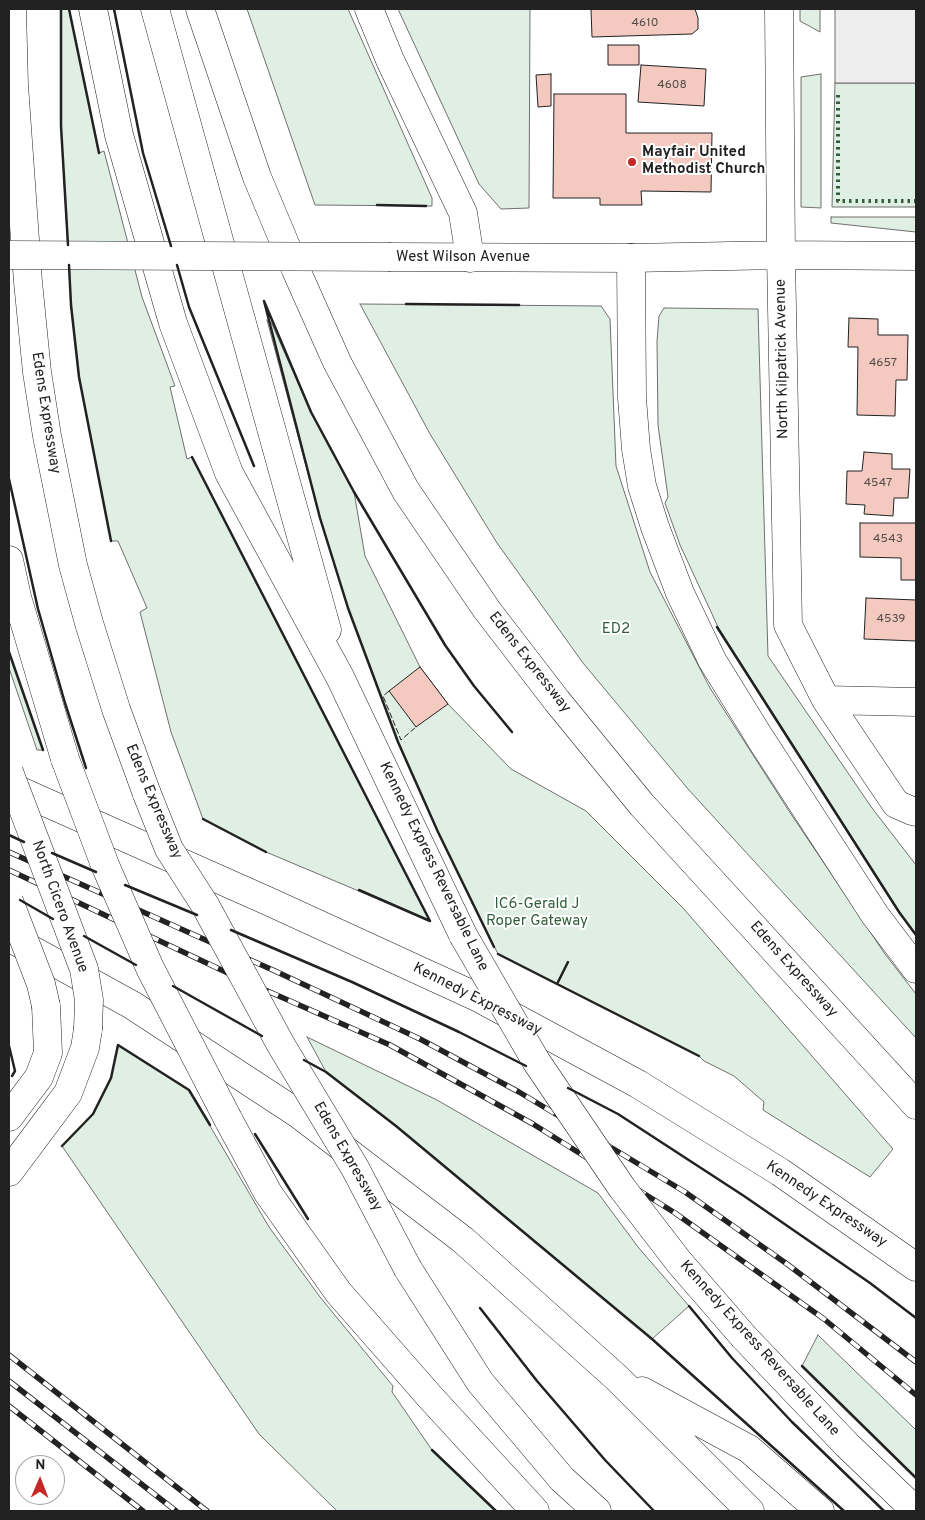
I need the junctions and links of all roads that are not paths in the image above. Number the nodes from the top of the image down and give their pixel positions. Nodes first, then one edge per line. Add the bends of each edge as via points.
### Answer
1 (12, 9) edge
2 (93, 9) edge
3 (154, 9) edge
4 (200, 9) edge
5 (369, 9) edge
6 (779, 9) edge
7 (9, 255) edge
8 (781, 255) junction
9 (916, 256) edge
10 (470, 258) junction
11 (631, 258) junction
12 (9, 560) edge
13 (340, 678) junction
14 (826, 700) junction
15 (916, 702) edge
16 (9, 772) edge
17 (9, 786) edge
18 (916, 812) edge
19 (9, 901) edge
20 (9, 937) edge
21 (916, 969) edge
22 (916, 1105) edge
23 (9, 1117) edge
24 (9, 1172) edge
25 (916, 1268) edge
26 (616, 1378) junction
27 (535, 1511) edge
28 (597, 1511) edge
29 (750, 1511) edge
30 (820, 1511) edge
31 (916, 1511) edge

1 - 28 main road, Edens Expressway, bridge via 28,282 47,436 86,615 147,794 169,849 205,905 281,1045 355,1168 408,1269 480,1382 562,1479
2 - 13 main road via 119,135 173,323 230,473
3 - 13 main road
4 - 22 main road, Edens Expressway via 257,177 296,270 337,362 406,491 487,610 642,805
5 - 10 main road via 463,213
6 - 8 main road, North Kilpatrick Avenue
7 - 10 main road, West Wilson Avenue, bridge
8 - 9 main road, West Wilson Avenue
8 - 11 main road, West Wilson Avenue
8 - 14 main road, North Kilpatrick Avenue via 788,625
10 - 11 main road, West Wilson Avenue
11 - 21 main road via 632,398 636,449 644,494 680,593 712,660 760,738 875,915
12 - 27 main road, bridge via 65,759 105,865 150,968 268,1193 338,1292
13 - 31 main road, Kennedy Express Reversable Lane, bridge via 463,934 536,1061 622,1188 679,1262 744,1337 847,1445
14 - 15 main road
14 - 18 main road, North Kilpatrick Avenue via 896,804
16 - 24 main road, North Cicero Avenue, bridge via 84,969 89,1000 85,1048 68,1093
17 - 25 main road, Kennedy Expressway via 478,997 638,1084 780,1172
19 - 23 main road, bridge via 41,984 46,1006 48,1053 39,1077
20 - 26 main road via 132,1005 297,1113 463,1240
26 - 29 main road
26 - 30 main road via 749,1449

